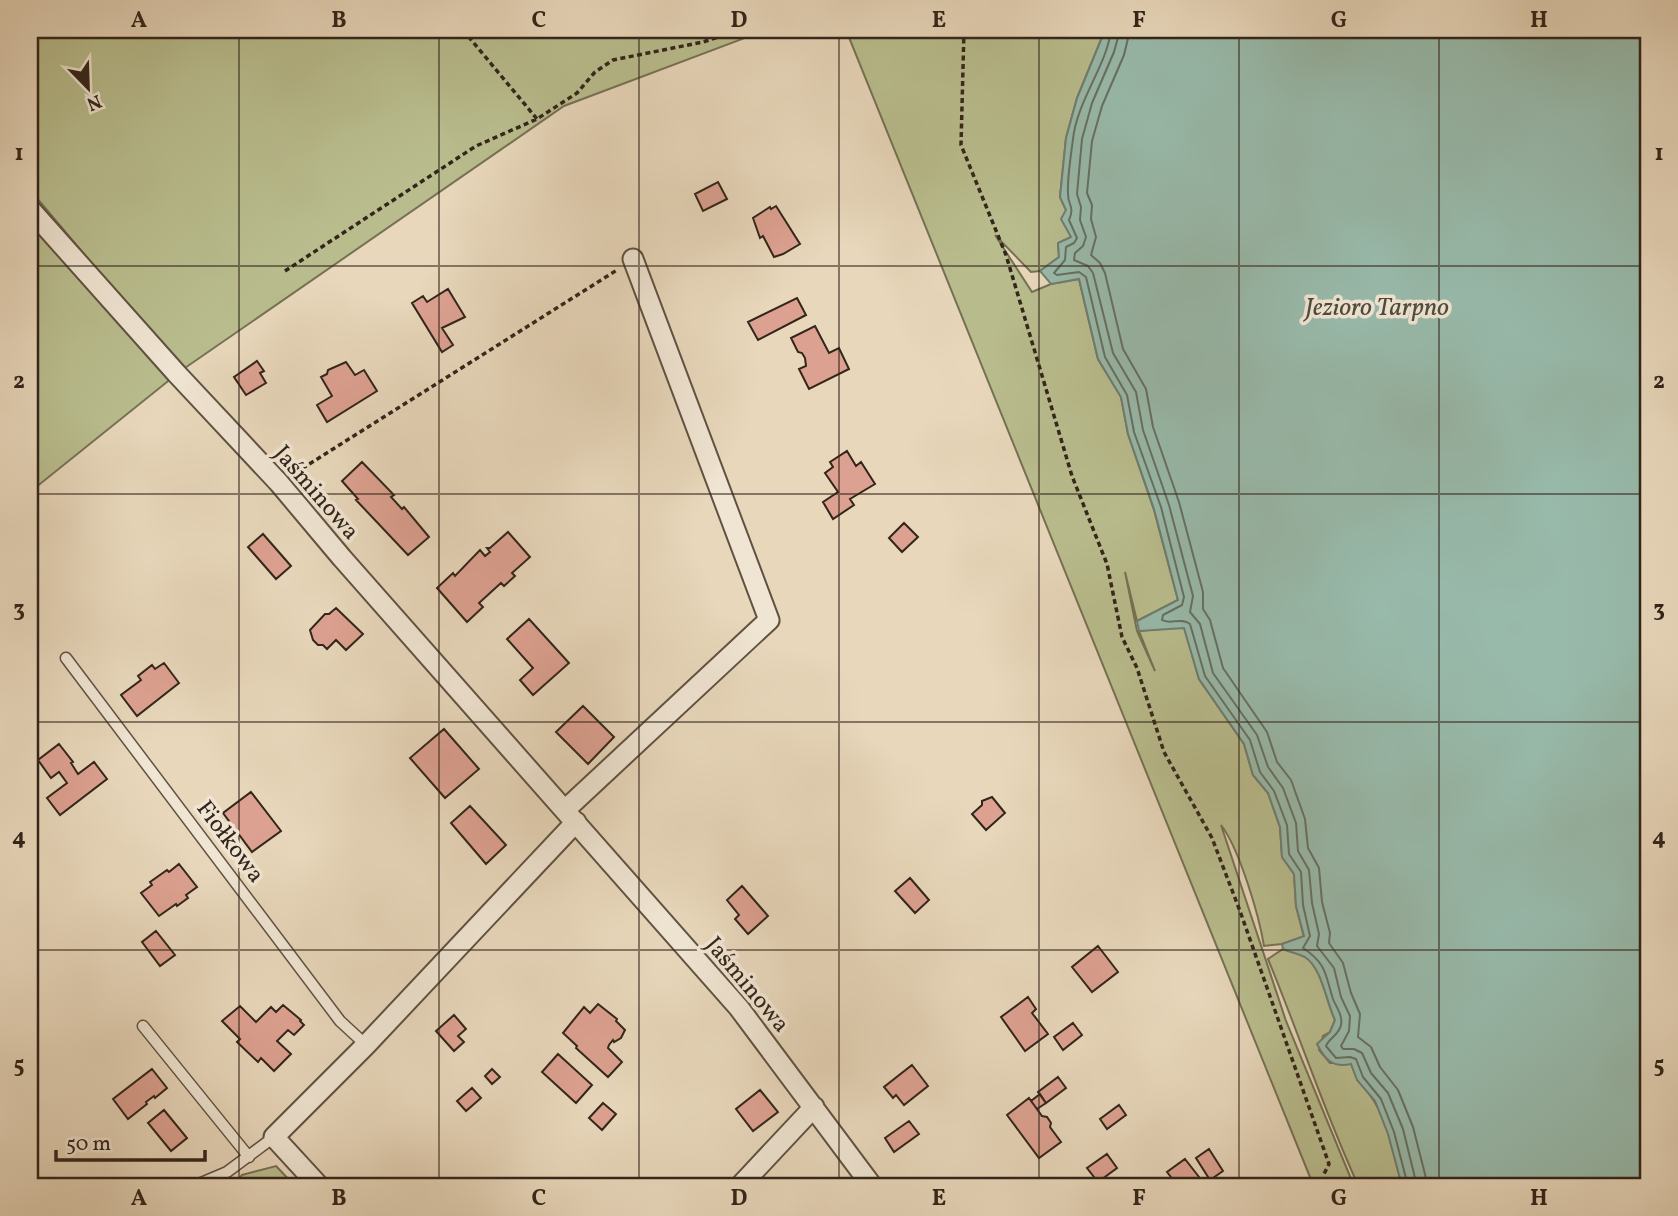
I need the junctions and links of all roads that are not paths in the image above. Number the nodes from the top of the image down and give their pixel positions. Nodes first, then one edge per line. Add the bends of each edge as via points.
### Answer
1 (30, 209) edge
2 (633, 259) road end
3 (66, 659) dead end
4 (570, 816) junction
5 (142, 1026) dead end
6 (366, 1045) junction
7 (814, 1107) junction
8 (274, 1137) junction
9 (249, 1157) junction
10 (194, 1186) edge
11 (319, 1186) edge
12 (740, 1186) edge
13 (872, 1186) edge

1 - 4 street, Jaśminowa via 279,483
2 - 4 street via 769,620
3 - 6 lane, Fiołkowa via 340,1021
4 - 6 street
4 - 7 street, Jaśminowa via 739,1008
5 - 9 lane
6 - 8 street
7 - 12 street
7 - 13 street, Jaśminowa
8 - 9 lane
8 - 11 street
9 - 10 lane

